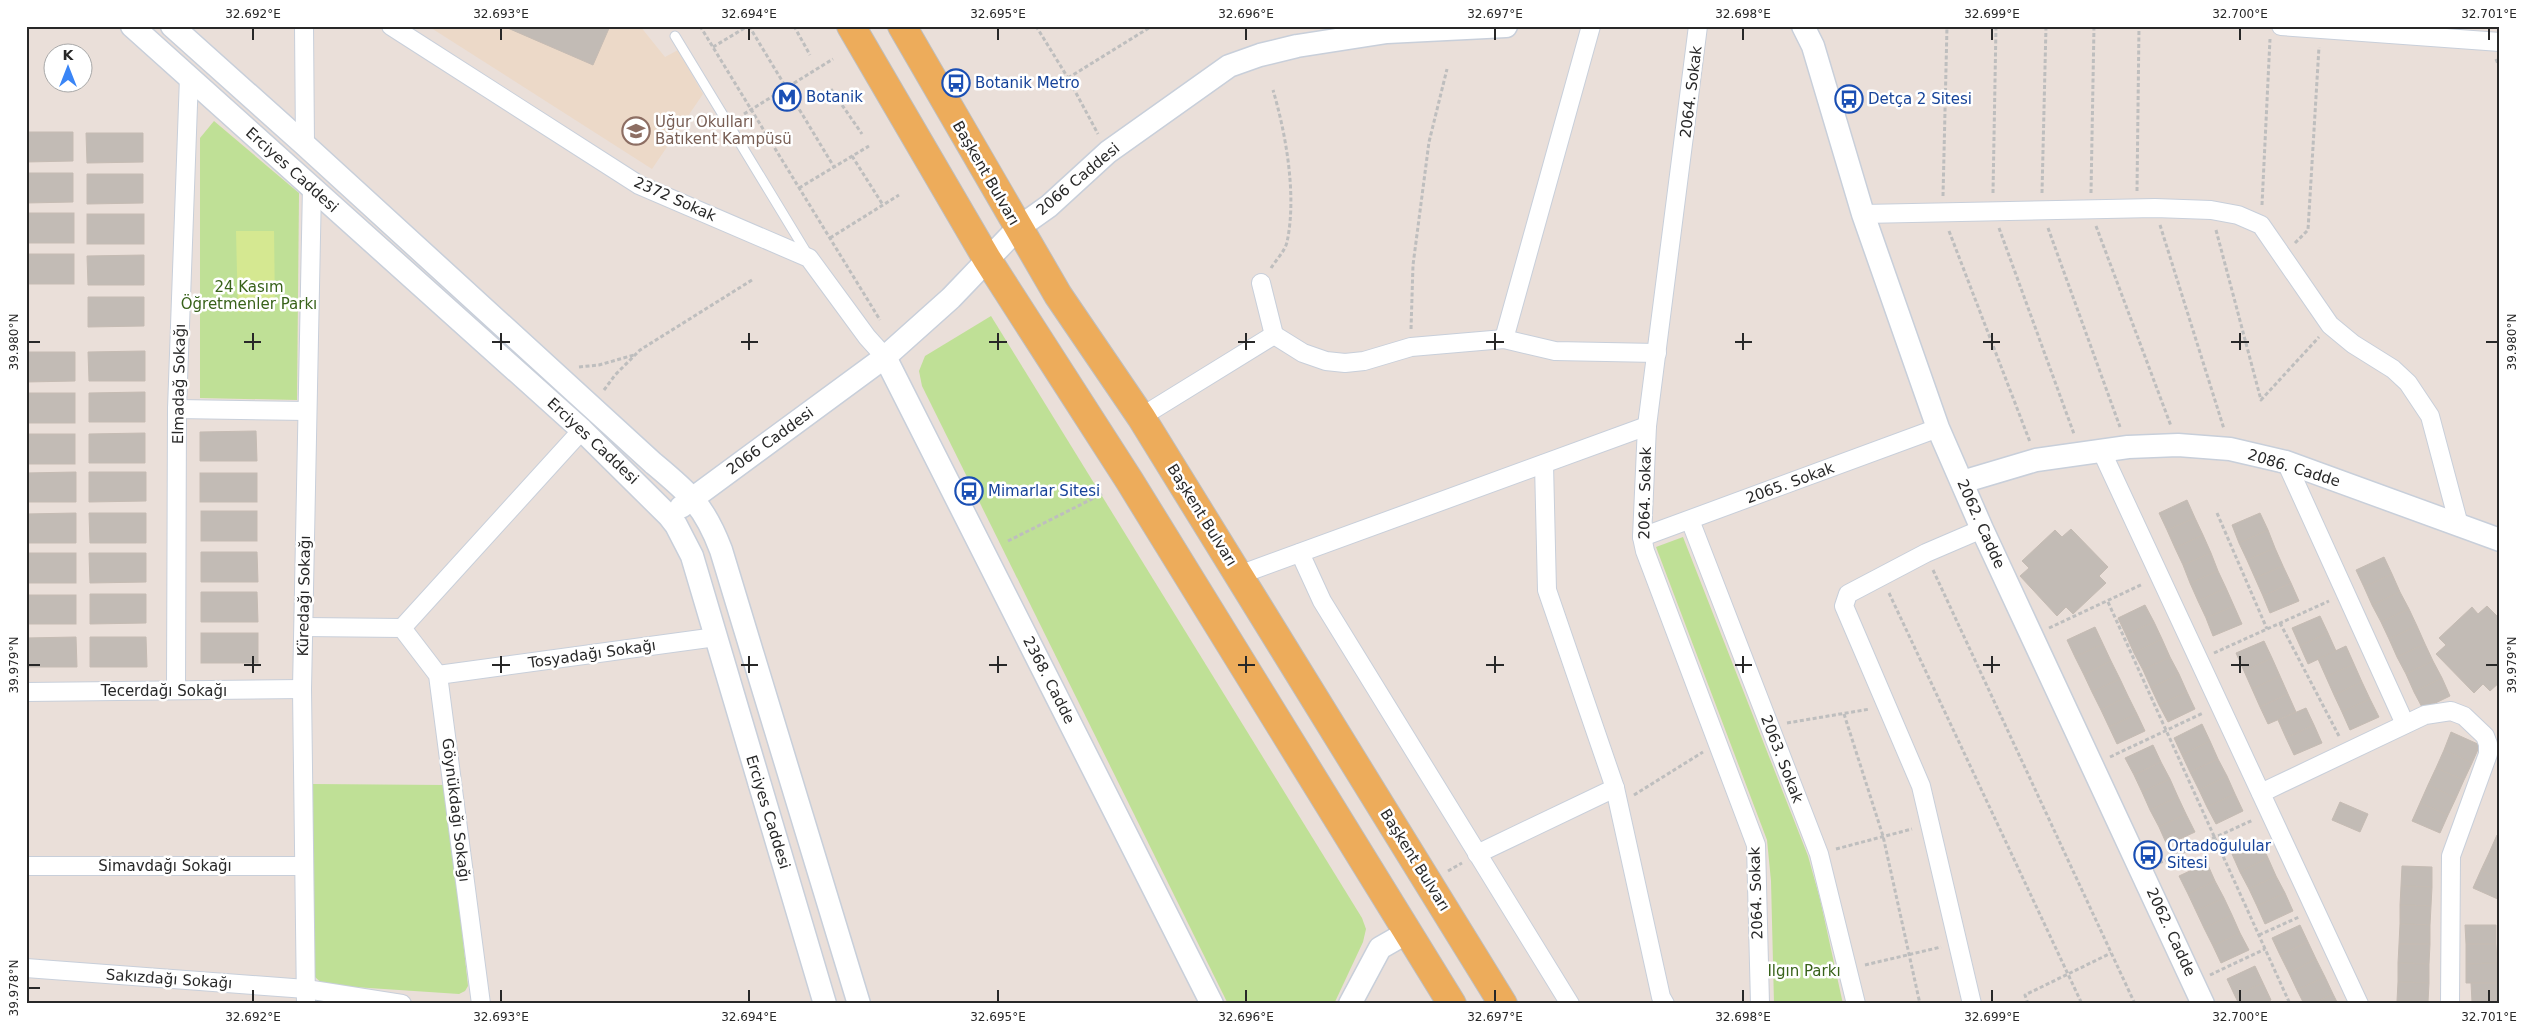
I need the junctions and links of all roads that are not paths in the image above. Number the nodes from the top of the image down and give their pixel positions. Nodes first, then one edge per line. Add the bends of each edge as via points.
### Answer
1 (132, 26) edge
2 (172, 26) edge
3 (304, 26) edge
4 (391, 26) edge
5 (851, 26) edge
6 (902, 26) edge
7 (1506, 26) edge
8 (1591, 26) edge
9 (1698, 26) edge
10 (1803, 26) edge
11 (2379, 30) edge
12 (2276, 31) edge
13 (675, 36) dead end
14 (2500, 42) edge
15 (206, 56) junction
16 (188, 77) junction
17 (305, 145) junction
18 (312, 187) junction
19 (1863, 214) junction
20 (1018, 228) junction
21 (809, 258) junction
22 (986, 259) junction
23 (1261, 283) road end
24 (1274, 335) junction
25 (1504, 339) junction
26 (1656, 353) junction
27 (885, 357) junction
28 (177, 408) junction
29 (307, 411) junction
30 (1140, 417) junction
31 (1647, 426) junction
32 (1938, 428) junction
33 (582, 430) junction
34 (2092, 452) junction
35 (2286, 462) junction
36 (1544, 464) junction
37 (1962, 482) junction
38 (693, 498) junction
39 (669, 516) junction
40 (1690, 520) junction
41 (2459, 525) junction
42 (1982, 529) junction
43 (1642, 537) junction
44 (2500, 540) edge
45 (1300, 553) junction
46 (1239, 576) junction
47 (304, 626) junction
48 (402, 628) junction
49 (716, 637) junction
50 (438, 675) junction
51 (176, 690) junction
52 (302, 690) junction
53 (26, 692) edge
54 (2405, 724) junction
55 (2261, 793) junction
56 (1617, 796) junction
57 (1477, 854) junction
58 (26, 866) edge
59 (304, 866) junction
60 (1408, 932) junction
61 (26, 968) edge
62 (306, 996) edge
63 (402, 1004) edge
64 (481, 1004) edge
65 (825, 1004) edge
66 (859, 1004) edge
67 (1212, 1004) edge
68 (1350, 1004) edge
69 (1452, 1004) edge
70 (1503, 1004) edge
71 (1570, 1004) edge
72 (1665, 1004) edge
73 (1760, 1004) edge
74 (1856, 1004) edge
75 (1972, 1004) edge
76 (2203, 1004) edge
77 (2359, 1004) edge
78 (2450, 1004) edge

1 - 16 street, Erciyes Caddesi
2 - 15 street, Erciyes Caddesi
3 - 17 street
4 - 21 street, 2372 Sokak via 639,185
5 - 22 main road
6 - 20 main road, Başkent Bulvarı
7 - 20 street, 2066 Caddesi via 1388,32 1296,46 1229,66 1108,152 1049,206
8 - 25 street
9 - 26 street, 2064. Sokak
10 - 19 street, 2062. Cadde via 1813,46
11 - 12 street
11 - 14 street
13 - 21 lane
15 - 16 street
15 - 17 street, Erciyes Caddesi
16 - 18 street, Erciyes Caddesi
16 - 28 street, Elmadağ Sokağı
17 - 38 street, Erciyes Caddesi
18 - 29 street, Küredağı Sokağı
18 - 33 street, Erciyes Caddesi
19 - 32 street, 2062. Cadde
19 - 41 street via 2155,208 2211,210 2238,215 2261,225 2330,324 2353,344 2393,369 2421,400 2430,416
20 - 22 street, 2066 Caddesi
20 - 30 main road, Başkent Bulvarı via 1058,295
21 - 27 street
22 - 27 street, 2066 Caddesi via 951,298
22 - 60 main road via 1129,480
23 - 24 street
24 - 25 street via 1303,353 1345,363 1364,361 1411,347
24 - 30 street
25 - 26 street via 1555,351
26 - 31 street, 2064. Sokak
27 - 38 street, 2066 Caddesi
27 - 67 street, 2368. Cadde
28 - 29 street
28 - 51 street, Elmadağ Sokağı
29 - 47 street, Küredağı Sokağı
30 - 46 main road, Başkent Bulvarı
31 - 36 street
31 - 43 street, 2064. Sokak
32 - 37 street, 2062. Cadde
32 - 40 street, 2065. Sokak
33 - 39 street, Erciyes Caddesi
33 - 48 street
34 - 35 street, 2086. Cadde via 2178,445 2230,449
34 - 37 street, 2086. Cadde via 2036,460
34 - 55 street via 2160,576
35 - 41 street, 2086. Cadde
35 - 54 street
36 - 45 street
36 - 56 street via 1547,590
37 - 42 street, 2062. Cadde
38 - 39 street, 2066 Caddesi
38 - 66 street, Erciyes Caddesi via 712,526 721,550
39 - 49 street, Erciyes Caddesi via 692,556
40 - 43 street, 2065. Sokak
40 - 74 street, 2063. Sokak via 1818,854
41 - 44 street, 2086. Cadde
42 - 75 street via 1926,553 1848,594 1844,606 1921,786
42 - 76 street, 2062. Cadde
43 - 73 street, 2064. Sokak via 1756,845
45 - 46 street
45 - 57 street via 1322,601
46 - 70 main road, Başkent Bulvarı
47 - 48 street
47 - 52 street, Küredağı Sokağı
48 - 50 street
49 - 50 street, Tosyadağı Sokağı
49 - 65 street, Erciyes Caddesi
50 - 64 street, Göynükdağı Sokağı
51 - 52 street, Tecerdağı Sokağı
51 - 53 street, Tecerdağı Sokağı
52 - 59 street, Küredağı Sokağı
54 - 55 street
54 - 78 street via 2425,715 2451,712 2476,725 2488,744 2488,754 2451,856
55 - 77 street
56 - 57 street
56 - 72 street
57 - 71 street
58 - 59 street, Simavdağı Sokağı
59 - 62 street, Küredağı Sokağı
60 - 68 street via 1380,948
60 - 69 main road
61 - 62 street, Sakızdağı Sokağı
62 - 63 street, Sakızdağı Sokağı

